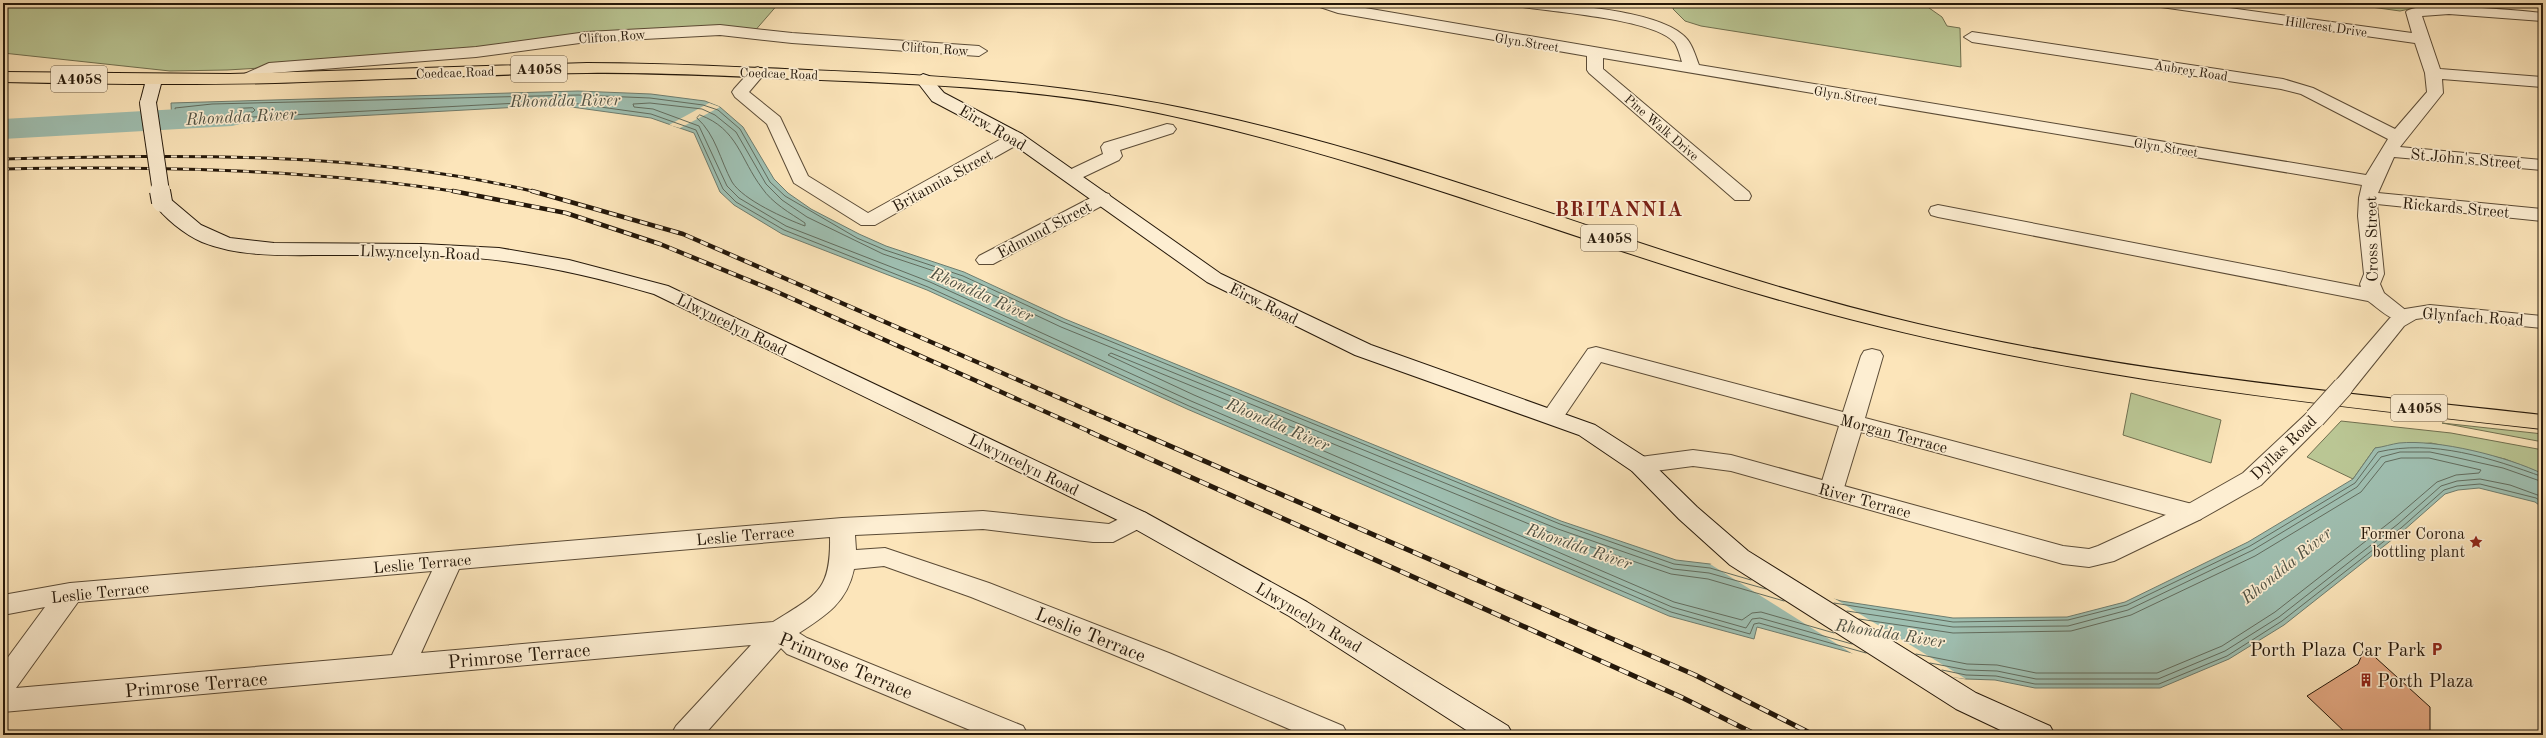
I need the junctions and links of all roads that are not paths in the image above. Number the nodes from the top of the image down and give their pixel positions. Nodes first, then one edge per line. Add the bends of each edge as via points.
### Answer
1 (1322, 3) edge
2 (1524, 3) edge
3 (2161, 3) edge
4 (2543, 16) edge
5 (1972, 37) dead end
6 (2420, 39) junction
7 (979, 51) dead end
8 (1595, 53) junction
9 (1694, 70) junction
10 (758, 72) junction
11 (2433, 73) junction
12 (3, 77) edge
13 (248, 78) junction
14 (923, 79) junction
15 (154, 80) junction
16 (2543, 82) edge
17 (1167, 129) dead end
18 (1016, 138) junction
19 (2394, 145) junction
20 (2543, 165) edge
21 (1071, 176) junction
22 (2370, 190) junction
23 (1742, 196) dead end
24 (1102, 198) junction
25 (1938, 211) dead end
26 (2543, 215) edge
27 (986, 260) dead end
28 (2375, 296) junction
29 (2403, 316) junction
30 (2543, 322) edge
31 (1872, 356) dead end
32 (1553, 416) junction
33 (1851, 422) junction
34 (2543, 422) edge
35 (1640, 464) junction
36 (1831, 491) junction
37 (2192, 513) junction
38 (1137, 518) junction
39 (842, 527) junction
40 (2089, 558) joint
41 (843, 560) junction
42 (450, 561) junction
43 (70, 593) junction
44 (3, 605) edge
45 (779, 632) junction
46 (401, 665) junction
47 (3, 685) edge
48 (3, 701) edge
49 (686, 735) edge
50 (1013, 735) edge
51 (1333, 735) edge
52 (1498, 735) edge
53 (2040, 735) edge

1 - 8 street, Glyn Street via 1338,9
2 - 9 street via 1643,22 1664,29 1679,40
3 - 6 street, Hillcrest Drive
4 - 6 street via 2417,10 2413,12
5 - 19 street, Aubrey Road via 2283,84 2307,91
6 - 11 street
7 - 13 street, Clifton Row via 792,38 720,30 587,37 476,52 269,68
8 - 9 street, Glyn Street
8 - 23 street, Pine Walk Drive via 1595,70
9 - 22 street, Glyn Street
10 - 13 main road, Coedcae Road / A4058 via 589,68
10 - 14 main road, Coedcae Road / A4058
10 - 18 street, Britannia Street via 740,92 774,121 800,179 868,221
11 - 16 street
11 - 19 street, Cross Street via 2435,94 2417,111
12 - 15 main road, A4058
13 - 15 main road, Coedcae Road / A4058
14 - 18 street, Eirw Road via 938,97
14 - 34 main road, A4058 via 1024,87 1111,99 1192,114 1280,135 1819,304 1989,346 2092,367 2218,386
15 - 38 street, Llwyncelyn Road, bridge via 148,103 162,202 190,228 215,240 271,249 476,252 550,261 614,275 661,290
17 - 21 street via 1110,147 1113,156
18 - 21 street, Eirw Road
19 - 20 street, St John's Street
19 - 22 street, Cross Street
21 - 24 street, Eirw Road
22 - 26 street, Rickards Street
22 - 28 street, Cross Street via 2374,274 2370,284
24 - 27 street, Edmund Street
24 - 32 street, Eirw Road via 1214,278 1273,309 1362,350
25 - 28 street
28 - 29 street, Cross Street
29 - 30 street, Glynfach Road via 2430,311
29 - 37 street, Dyllas Road, bridge via 2343,387 2252,479
31 - 33 street
32 - 33 street, Morgan Terrace via 1596,354
32 - 35 street, Eirw Road via 1587,430
33 - 36 street
33 - 37 street, Morgan Terrace
35 - 36 street, River Terrace via 1693,458 1731,464
35 - 53 street, Eirw Road via 1688,513 1739,558 1966,701
36 - 40 street, River Terrace via 2063,555
37 - 40 street, Dyllas Road via 2105,554
38 - 39 street, Leslie Terrace via 1113,533 983,520
38 - 52 street, Llwyncelyn Road via 1298,609
39 - 41 street
39 - 42 street, Leslie Terrace
41 - 45 street via 837,586 818,607
41 - 51 street, Leslie Terrace via 885,557 980,590 1159,661
42 - 43 street, Leslie Terrace
42 - 46 street
43 - 44 street, Leslie Terrace
43 - 47 street
45 - 46 street, Primrose Terrace
45 - 49 street
45 - 50 street, Primrose Terrace via 798,646
46 - 48 street, Primrose Terrace

